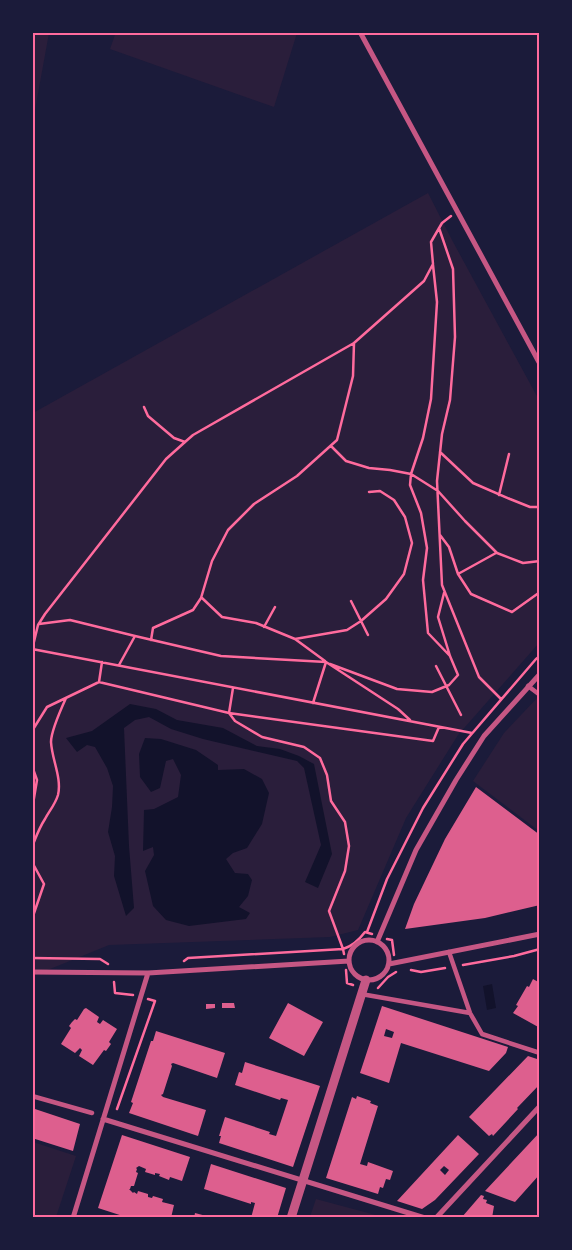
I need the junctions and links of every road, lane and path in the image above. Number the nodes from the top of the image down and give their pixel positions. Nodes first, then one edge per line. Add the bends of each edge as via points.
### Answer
1 (360, 32) edge
2 (457, 213) junction
3 (438, 228) junction
4 (433, 264) junction
5 (354, 343) junction
6 (540, 364) edge
7 (144, 407) dead end
8 (185, 442) junction
9 (331, 446) junction
10 (440, 452) junction
11 (509, 454) dead end
12 (411, 474) junction
13 (438, 491) junction
14 (369, 492) dead end
15 (499, 495) junction
16 (540, 507) edge
17 (440, 534) junction
18 (497, 553) junction
19 (540, 561) edge
20 (458, 574) junction
21 (444, 591) junction
22 (540, 592) edge
23 (201, 598) junction
24 (351, 601) dead end
25 (275, 606) dead end
26 (361, 621) junction
27 (38, 625) junction
28 (264, 627) junction
29 (368, 634) dead end
30 (135, 636) junction
31 (294, 639) junction
32 (151, 640) junction
33 (33, 650) edge
34 (450, 656) junction
35 (102, 662) junction
36 (326, 662) junction
37 (119, 665) junction
38 (436, 666) dead end
39 (540, 674) edge
40 (99, 682) junction
41 (446, 686) junction
42 (528, 686) junction
43 (232, 688) junction
44 (540, 695) edge
45 (66, 698) junction
46 (501, 699) dead end
47 (313, 702) junction
48 (229, 713) junction
49 (461, 715) dead end
50 (411, 721) junction
51 (439, 727) junction
52 (32, 731) edge
53 (472, 733) dead end
54 (32, 766) edge
55 (32, 810) edge
56 (32, 847) edge
57 (32, 862) edge
58 (32, 919) edge
59 (540, 934) edge
60 (378, 939) junction
61 (540, 948) edge
62 (343, 949) junction
63 (448, 952) junction
64 (32, 958) edge
65 (347, 961) junction
66 (395, 962) junction
67 (181, 964) dead end
68 (389, 964) junction
69 (453, 966) junction
70 (32, 972) edge
71 (397, 972) junction
72 (114, 973) junction
73 (148, 973) junction
74 (364, 987) junction
75 (141, 996) junction
76 (470, 1013) junction
77 (540, 1053) edge
78 (32, 1096) edge
79 (540, 1106) edge
80 (92, 1113) dead end
81 (103, 1119) junction
82 (113, 1122) junction
83 (302, 1180) junction
84 (73, 1218) edge
85 (291, 1218) edge
86 (425, 1218) edge
87 (436, 1218) edge

1 - 2 street
2 - 3 path
2 - 6 street
3 - 4 path via 431,242
3 - 10 path via 453,269 456,337 450,400
4 - 5 path via 424,280
4 - 12 path via 437,302 431,399
5 - 8 path via 193,434
5 - 9 path via 354,376 337,440
7 - 8 path via 148,416 174,438
8 - 27 path via 166,459
9 - 12 path via 346,461 368,468
9 - 23 path via 297,476 254,504 228,530 212,561
10 - 13 path
10 - 15 path via 473,483
11 - 15 path
12 - 13 path
12 - 34 path via 410,485 422,513 427,548 423,580 428,633
13 - 17 path
13 - 18 path
14 - 26 path via 380,491 394,500 405,517 412,543 404,574 386,599
15 - 16 path via 530,507
17 - 20 path via 449,547
17 - 21 path
18 - 19 path via 523,563
18 - 20 path
20 - 22 path via 471,594 512,612
21 - 34 path via 438,617
21 - 46 path via 479,677
23 - 28 path via 222,617
23 - 32 path via 192,610 153,628
24 - 26 path
25 - 28 path
26 - 29 path
26 - 31 path via 347,630
27 - 30 path via 70,620
27 - 33 path
28 - 31 path
30 - 32 path
30 - 37 path
31 - 36 path
32 - 36 path via 222,656
33 - 35 path
34 - 41 path via 458,675
35 - 37 path
35 - 40 path
36 - 41 path via 397,689 432,692
36 - 47 path
36 - 50 path
37 - 43 path
38 - 41 path
39 - 42 street
40 - 45 path
40 - 48 path
41 - 49 path
42 - 44 street
42 - 60 street via 484,736 456,780 416,850
43 - 47 path
43 - 48 path
45 - 52 path via 47,707
45 - 56 path via 51,740 58,794
47 - 50 path
48 - 51 path via 433,741
48 - 62 path via 235,721 262,737 304,747 320,758 331,800 344,822 349,846 345,870 329,911
50 - 51 path
51 - 53 path
54 - 55 path via 37,780
57 - 58 path via 44,884
59 - 63 street
60 - 62 path via 365,932 352,946
60 - 65 street via 357,944
60 - 66 path via 392,940
60 - 68 street via 389,957
61 - 69 path via 514,956
62 - 65 path
62 - 67 path via 188,958
63 - 66 street
63 - 69 street
64 - 72 path via 100,959 115,965
65 - 73 street
65 - 74 street
65 - 74 path via 347,983
66 - 68 street
66 - 71 path
68 - 74 street via 381,976
69 - 71 path via 421,972
69 - 76 street
70 - 72 street
71 - 74 path via 376,991
72 - 73 street
72 - 75 path via 115,993
73 - 75 street
74 - 76 street
74 - 83 street
75 - 81 street
75 - 82 path via 155,1002
76 - 77 street via 482,1034
78 - 80 street
79 - 87 street
81 - 82 street
81 - 84 street
82 - 83 street
83 - 85 street
83 - 86 street

